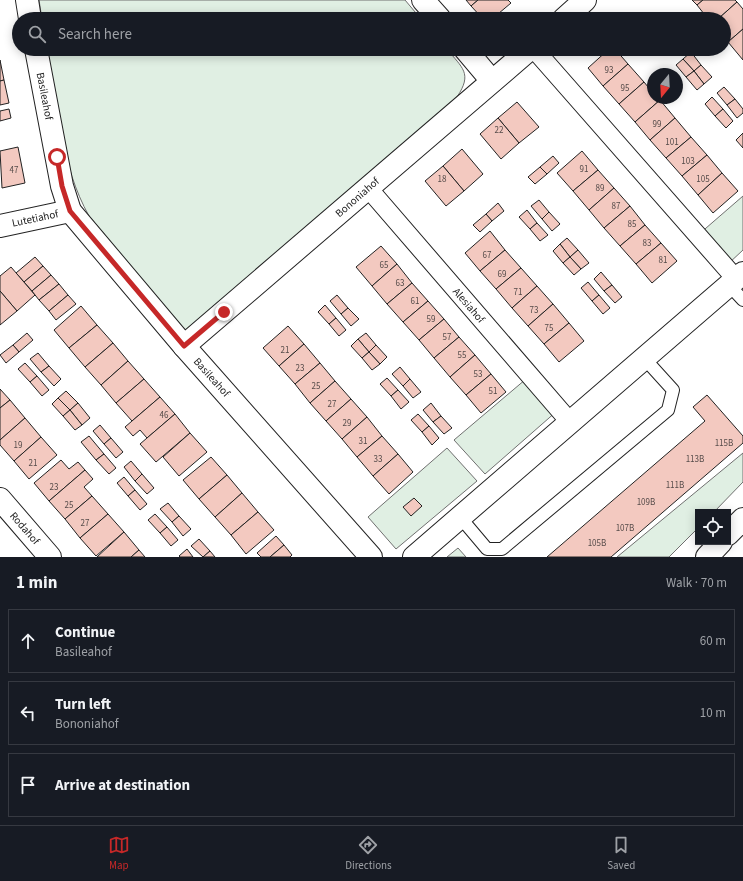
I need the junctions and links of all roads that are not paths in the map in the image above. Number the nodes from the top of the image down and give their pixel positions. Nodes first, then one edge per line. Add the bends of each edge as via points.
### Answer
1 (26, 0) edge
2 (424, 0) edge
3 (585, 0) edge
4 (29, 12) edge
5 (434, 12) edge
6 (572, 12) edge
7 (37, 56) edge
8 (471, 56) edge
9 (522, 56) edge
10 (540, 56) edge
11 (492, 81) junction
12 (368, 188) junction
13 (70, 211) junction
14 (0, 226) edge
15 (738, 284) edge
16 (184, 346) junction
17 (644, 358) junction
18 (570, 422) junction
19 (0, 499) edge
20 (460, 517) junction
21 (743, 519) edge
22 (731, 531) edge
23 (718, 545) edge
24 (50, 557) edge
25 (371, 557) edge
26 (414, 557) edge
27 (707, 557) edge

1 - 4 street
2 - 5 street
3 - 6 street
7 - 13 street, Basileahof via 62,186
8 - 11 street
9 - 11 street, Bononiahof
10 - 15 street
11 - 12 street, Bononiahof
12 - 16 street, Bononiahof
12 - 18 street, Alesiahof
13 - 14 street, Lutetiahof
13 - 16 street, Basileahof
15 - 17 street
16 - 25 street, Basileahof
17 - 18 street
17 - 20 lane via 673,390 668,410 502,549 487,549
18 - 20 street
19 - 24 street, Rodahof
20 - 26 street
21 - 22 street
23 - 27 street

